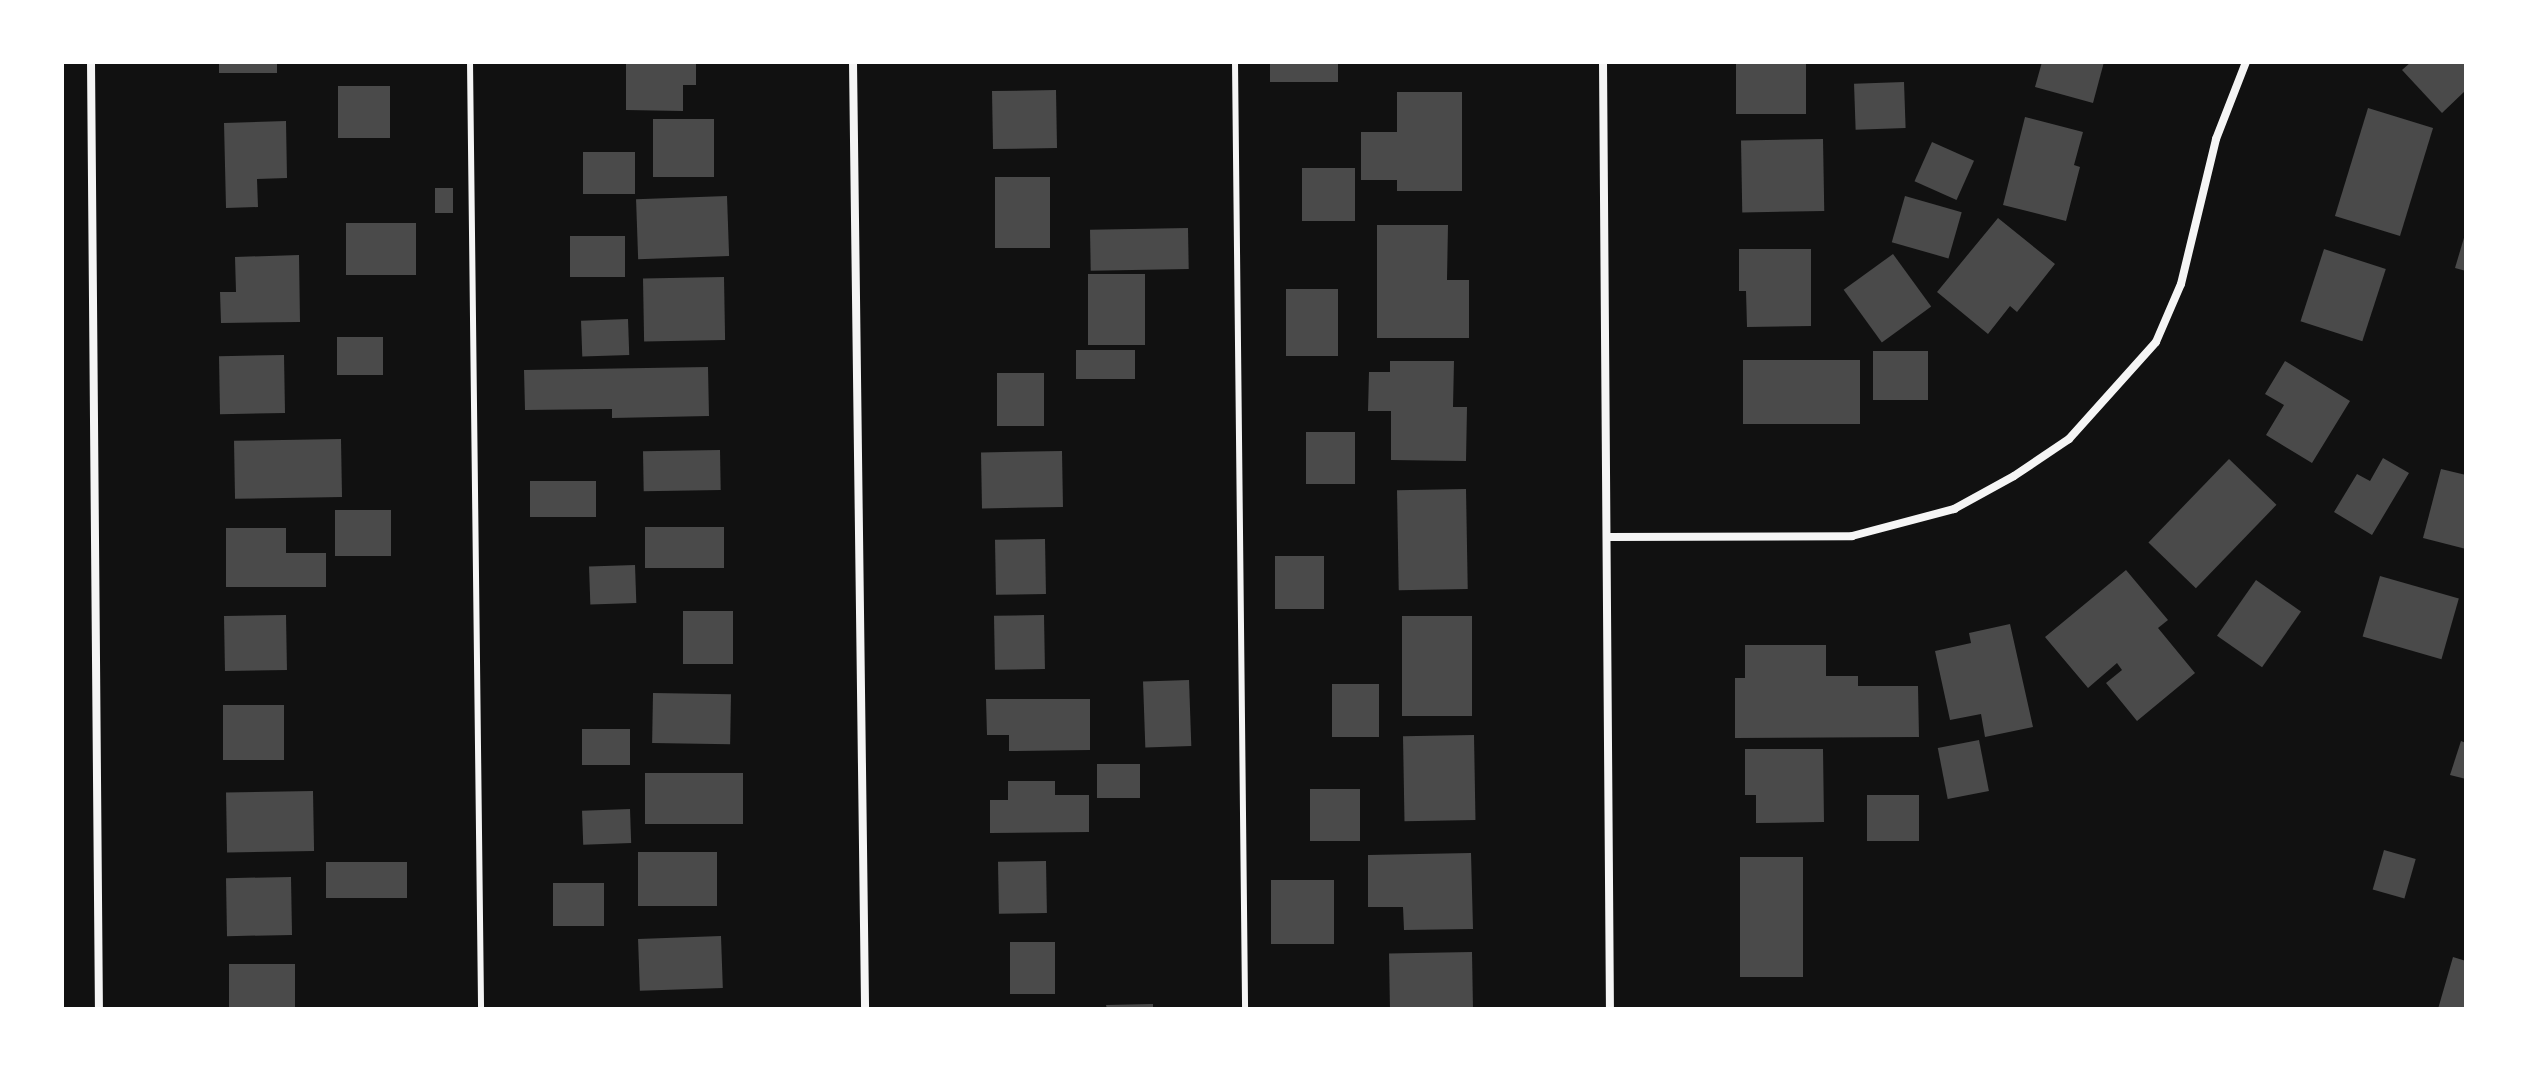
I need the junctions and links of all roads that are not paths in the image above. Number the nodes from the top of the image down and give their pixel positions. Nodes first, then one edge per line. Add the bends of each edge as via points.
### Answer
1 (91, 62) edge
2 (470, 62) edge
3 (853, 62) edge
4 (1235, 62) edge
5 (1603, 62) edge
6 (2246, 62) edge
7 (1608, 537) junction
8 (99, 1009) edge
9 (481, 1009) edge
10 (865, 1009) edge
11 (1245, 1009) edge
12 (1610, 1009) edge

1 - 8 street
2 - 9 lane
3 - 10 street
4 - 11 lane
5 - 7 street
6 - 7 street via 2216,139 2181,284 2156,342 2069,439 1954,509 1852,536
7 - 12 street

